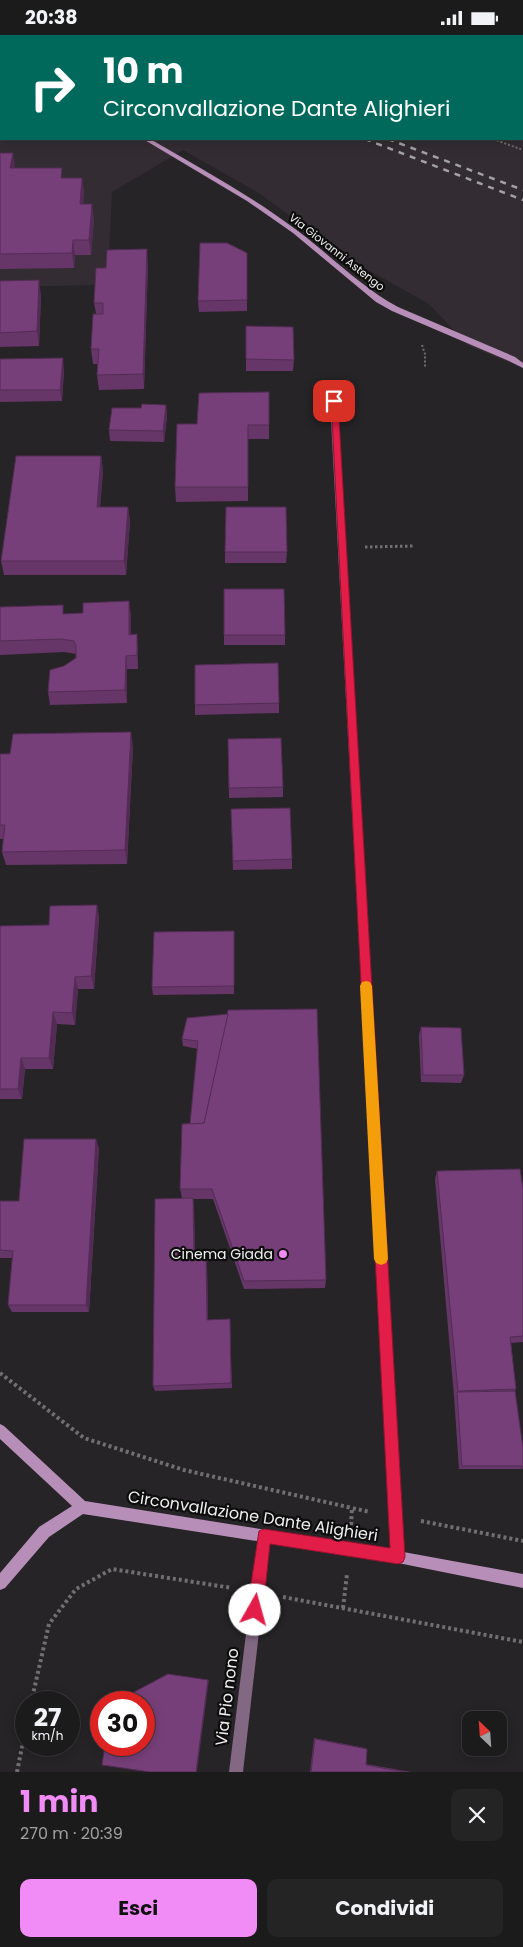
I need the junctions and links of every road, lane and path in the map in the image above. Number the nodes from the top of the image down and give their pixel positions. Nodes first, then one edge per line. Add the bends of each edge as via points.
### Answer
1 (148, 140) edge
2 (495, 140) edge
3 (523, 150) edge
4 (523, 366) edge
5 (334, 401) dead end
6 (414, 546) dead end
7 (342, 548) junction
8 (0, 1373) edge
9 (0, 1430) edge
10 (82, 1507) junction
11 (352, 1508) dead end
12 (264, 1536) junction
13 (350, 1549) junction
14 (398, 1557) junction
15 (523, 1581) edge
16 (0, 1583) edge
17 (343, 1608) dead end
18 (20, 1756) edge
19 (17, 1772) edge
20 (236, 1772) edge

1 - 4 street, Via Giovanni Astengo via 248,200 342,268 379,300
2 - 3 path
5 - 7 street
6 - 7 path
7 - 14 street
8 - 11 path via 84,1438 184,1470
9 - 10 street
10 - 12 street, Circonvallazione Dante Alighieri
10 - 16 street via 44,1532
12 - 13 street, Circonvallazione Dante Alighieri
12 - 20 street, Via Pio nono
13 - 14 street, Circonvallazione Dante Alighieri
13 - 17 path
14 - 15 street, Circonvallazione Dante Alighieri
18 - 19 path

